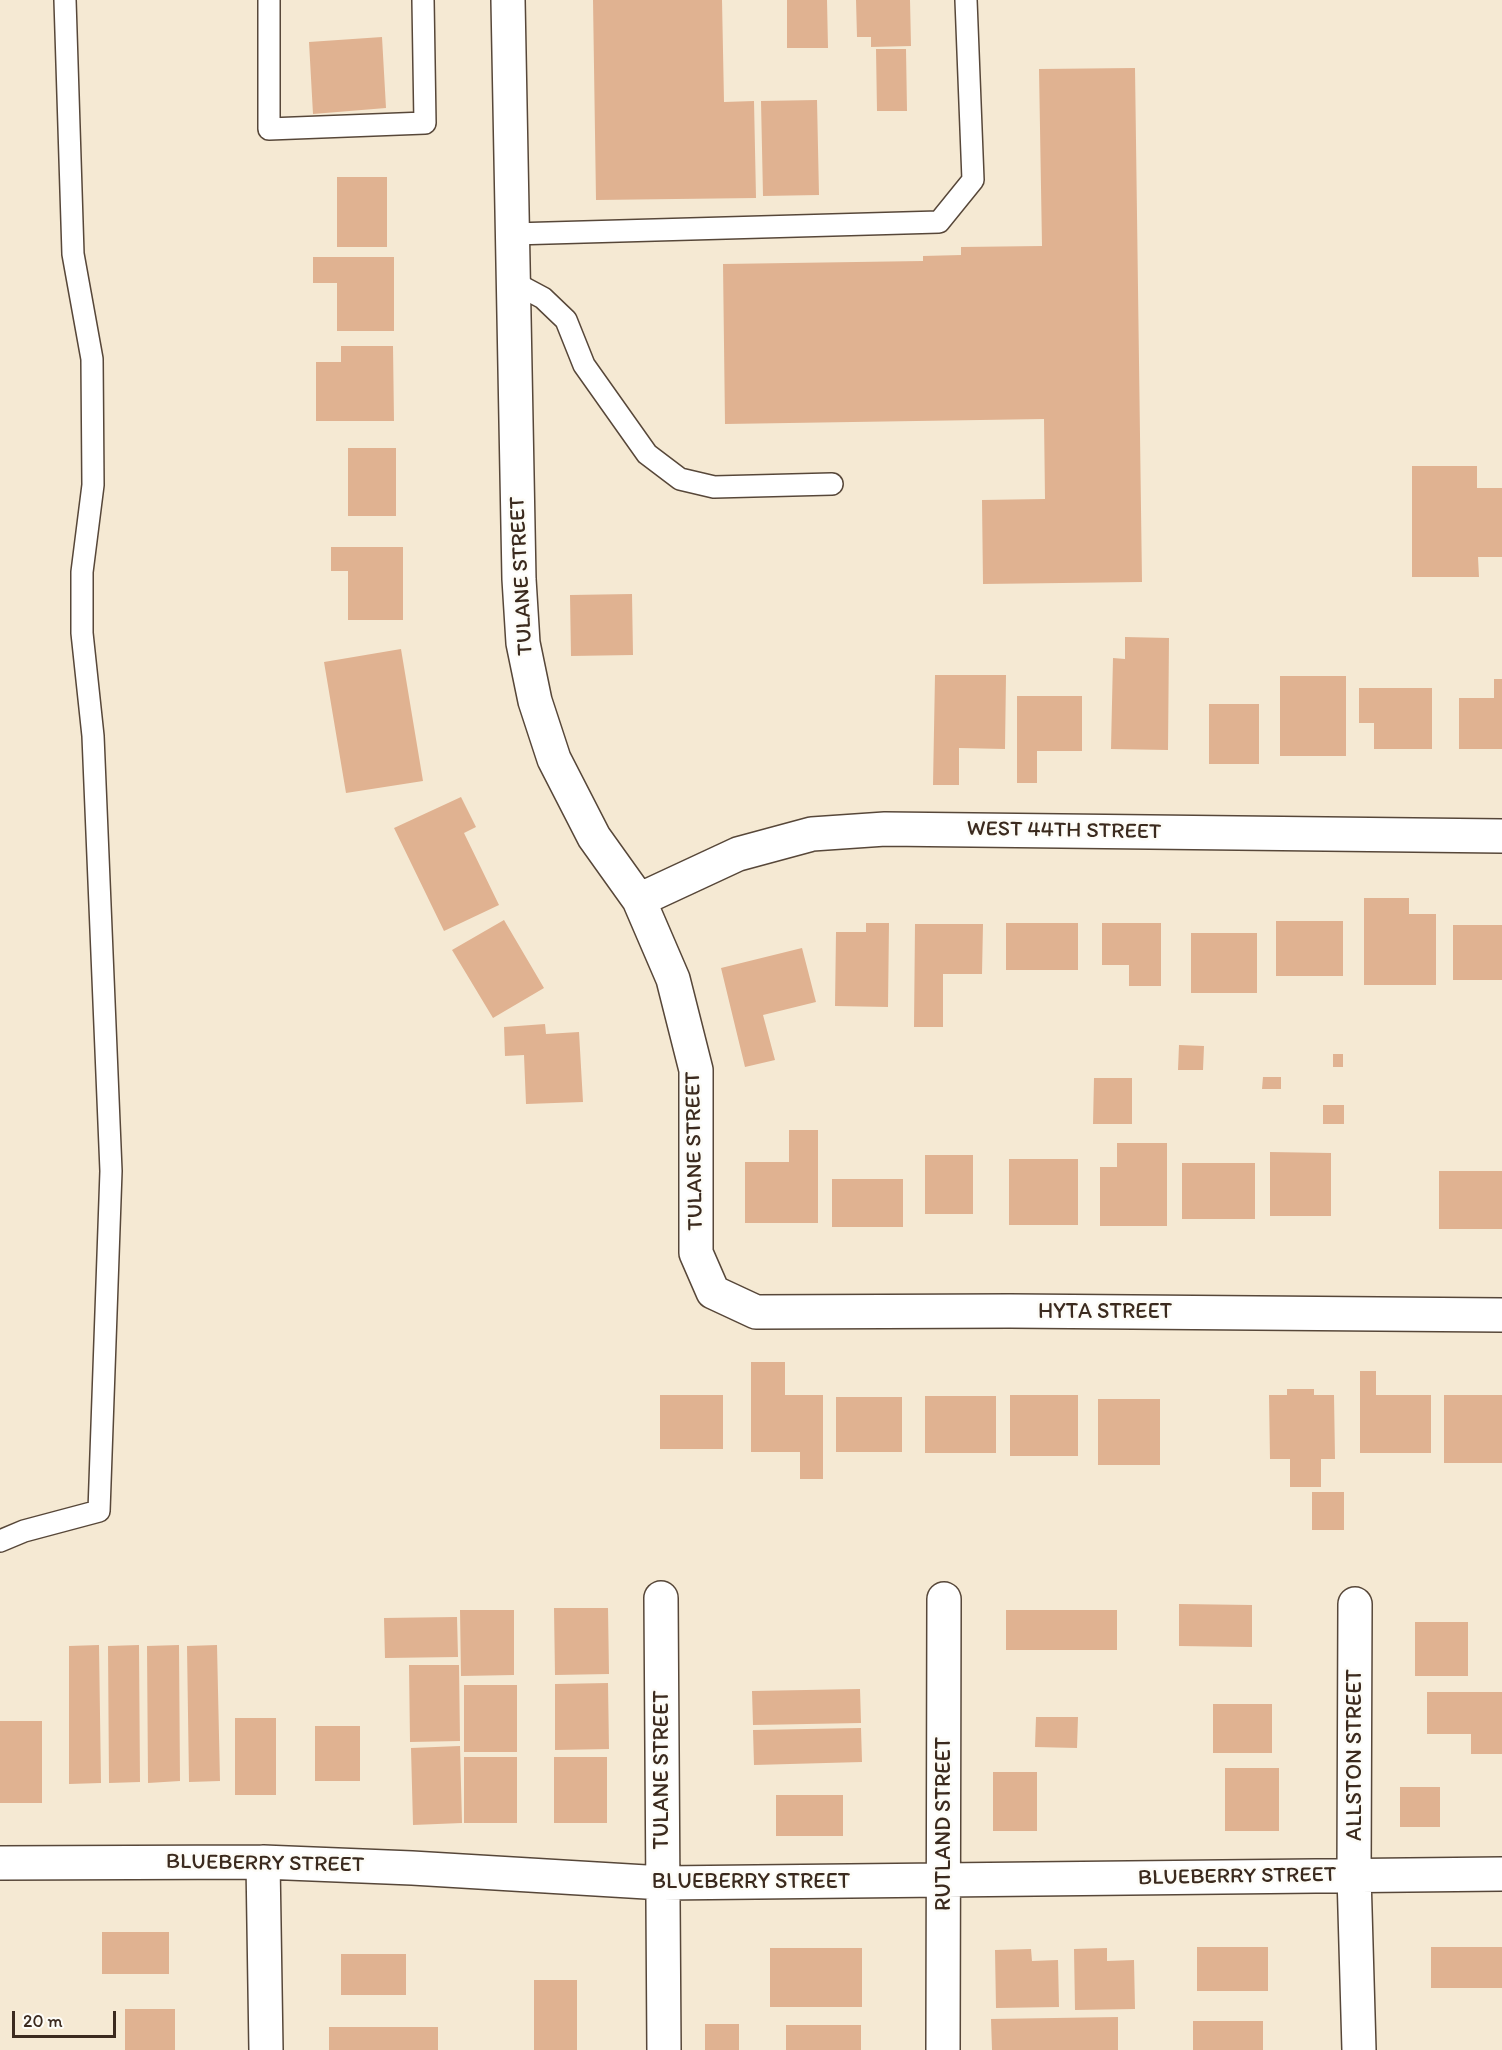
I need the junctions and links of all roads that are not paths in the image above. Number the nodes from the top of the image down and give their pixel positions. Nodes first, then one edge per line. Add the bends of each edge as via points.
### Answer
1 (65, 0) edge
2 (269, 0) edge
3 (423, 0) edge
4 (508, 0) edge
5 (966, 0) edge
6 (513, 234) junction
7 (513, 282) junction
8 (832, 484) dead end
9 (1502, 836) edge
10 (639, 900) junction
11 (713, 1292) joint
12 (1502, 1315) edge
13 (0, 1541) edge
14 (661, 1598) dead end
15 (944, 1599) dead end
16 (1355, 1604) dead end
17 (263, 1862) junction
18 (0, 1863) edge
19 (1502, 1874) edge
20 (1354, 1875) junction
21 (944, 1881) junction
22 (663, 1883) junction
23 (266, 2050) edge
24 (664, 2050) edge
25 (943, 2050) edge
26 (1359, 2050) edge

1 - 13 lane via 73,254 92,358 93,485 82,572 82,633 93,736 111,1172 99,1511
2 - 3 lane via 269,129 425,123
4 - 6 street, TULANE STREET
5 - 6 lane via 974,180 939,222
6 - 7 street, TULANE STREET
7 - 8 lane via 543,298 566,320 584,365 647,454 680,479 714,487
7 - 10 street, TULANE STREET via 523,643 535,701 554,759 594,837
9 - 10 street, WEST 44TH STREET via 897,829 812,834 738,854
10 - 11 street, TULANE STREET via 673,980 696,1070 696,1252
11 - 12 street, HYTA STREET via 756,1312
14 - 22 street, TULANE STREET
15 - 21 street, RUTLAND STREET
16 - 20 street, ALLSTON STREET
17 - 18 street, BLUEBERRY STREET
17 - 22 street, BLUEBERRY STREET
17 - 23 street
19 - 20 street, BLUEBERRY STREET
20 - 21 street, BLUEBERRY STREET
20 - 26 street, ALLSTON STREET
21 - 22 street, BLUEBERRY STREET
21 - 25 street, RUTLAND STREET
22 - 24 street, TULANE STREET

